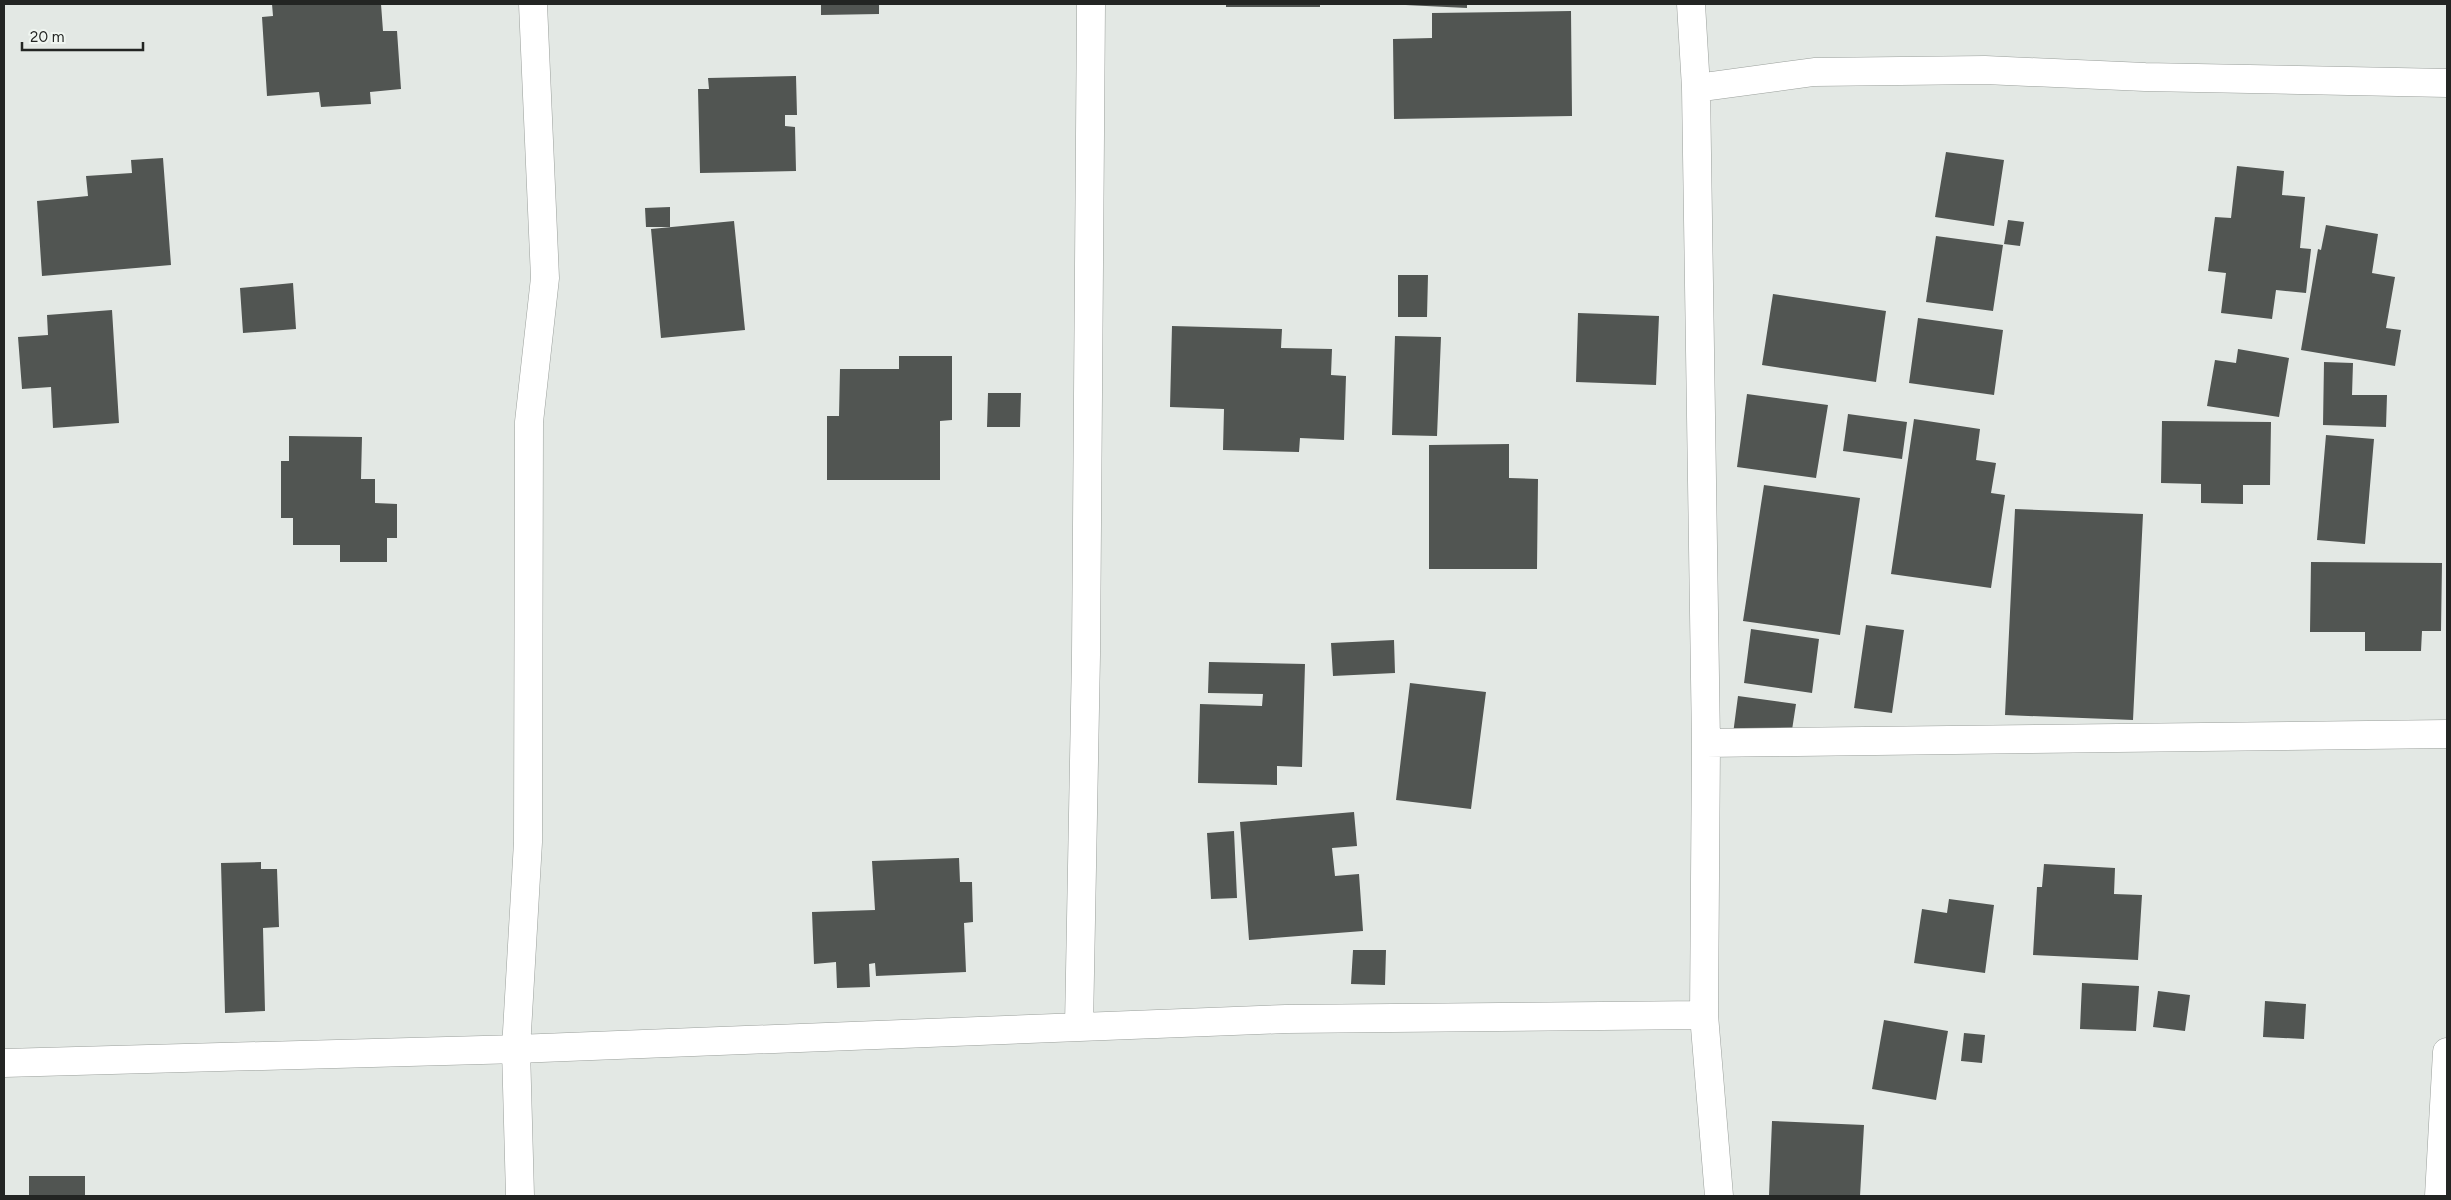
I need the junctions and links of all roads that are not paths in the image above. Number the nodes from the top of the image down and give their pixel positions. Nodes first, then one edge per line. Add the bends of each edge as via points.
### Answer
1 (533, 4) edge
2 (1091, 4) edge
3 (1691, 4) edge
4 (2447, 83) edge
5 (1696, 88) junction
6 (2447, 734) edge
7 (1706, 743) junction
8 (1704, 1015) junction
9 (1079, 1026) junction
10 (516, 1049) junction
11 (2447, 1052) edge
12 (4, 1063) edge
13 (520, 1196) edge
14 (1719, 1196) edge
15 (2439, 1196) edge

1 - 10 street via 545,278 529,422 528,842
2 - 9 street
3 - 5 street
4 - 5 street via 1985,70 1814,72
5 - 7 street
6 - 7 street
7 - 8 street
8 - 9 street via 1286,1019
8 - 14 street
9 - 10 street
10 - 12 street
10 - 13 street
11 - 15 street

